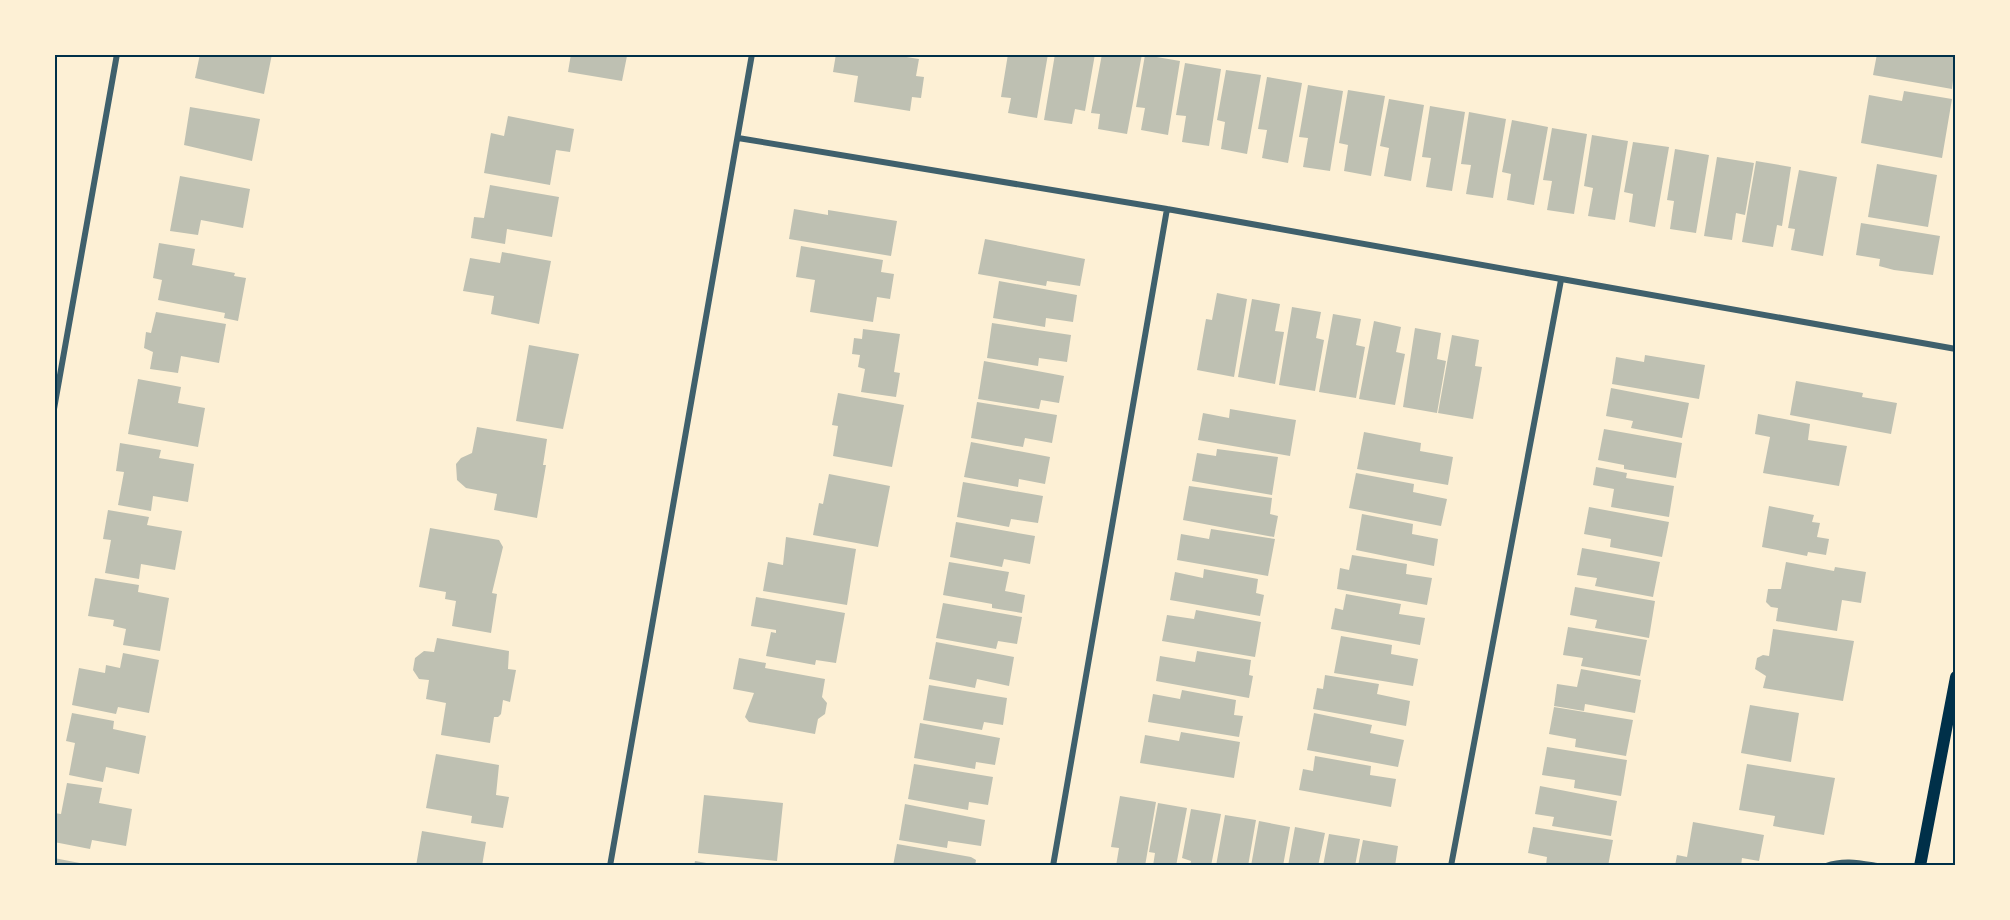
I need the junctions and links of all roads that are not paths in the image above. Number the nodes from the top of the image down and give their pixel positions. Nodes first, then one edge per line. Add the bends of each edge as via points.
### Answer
1 (117, 54) edge
2 (752, 54) edge
3 (738, 138) junction
4 (1167, 209) junction
5 (1562, 280) junction
6 (1956, 349) edge
7 (54, 409) edge
8 (1956, 678) edge
9 (610, 866) edge
10 (1053, 866) edge
11 (1451, 866) edge
12 (1826, 866) edge
13 (1877, 866) edge
14 (1920, 866) edge

1 - 7 street
2 - 3 street
3 - 4 street
3 - 9 street
4 - 5 street
4 - 10 street
5 - 6 street
5 - 11 street
8 - 14 main road
12 - 13 street via 1856,861

